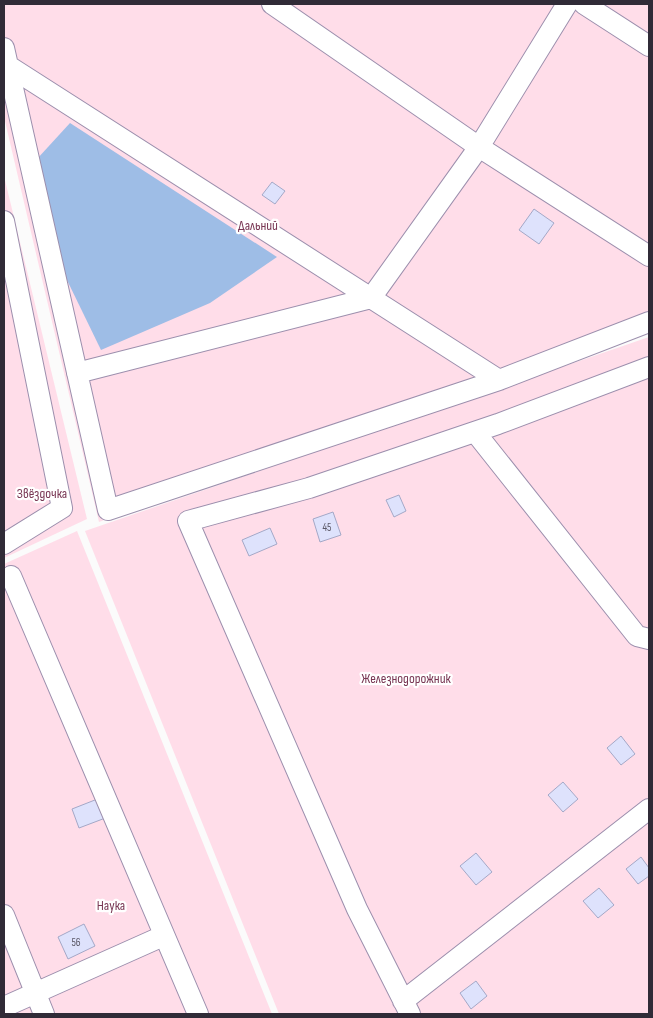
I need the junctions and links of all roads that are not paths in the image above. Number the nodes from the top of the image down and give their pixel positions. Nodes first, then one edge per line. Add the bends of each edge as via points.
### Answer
1 (272, 4) edge
2 (567, 4) edge
3 (584, 4) edge
4 (649, 46) edge
5 (5, 57) edge
6 (479, 148) junction
7 (4, 221) edge
8 (649, 256) edge
9 (371, 298) junction
10 (649, 322) edge
11 (649, 367) edge
12 (77, 373) junction
13 (499, 380) junction
14 (475, 432) junction
15 (4, 544) edge
16 (12, 576) dead end
17 (649, 639) edge
18 (649, 809) edge
19 (4, 915) edge
20 (163, 936) junction
21 (35, 994) junction
22 (4, 1008) edge
23 (406, 1008) edge
24 (44, 1014) edge
25 (198, 1014) edge

1 - 6 street
2 - 6 street
3 - 4 street
5 - 9 street
5 - 12 street
6 - 8 street
6 - 9 street
7 - 15 street via 62,508
9 - 12 street
9 - 13 street
10 - 13 street
11 - 14 street
12 - 13 street via 108,510
14 - 17 street via 637,636
14 - 23 street via 309,488 188,521 357,909
16 - 20 street
18 - 23 street
19 - 21 street
20 - 21 street
20 - 25 street
21 - 22 street
21 - 24 street

